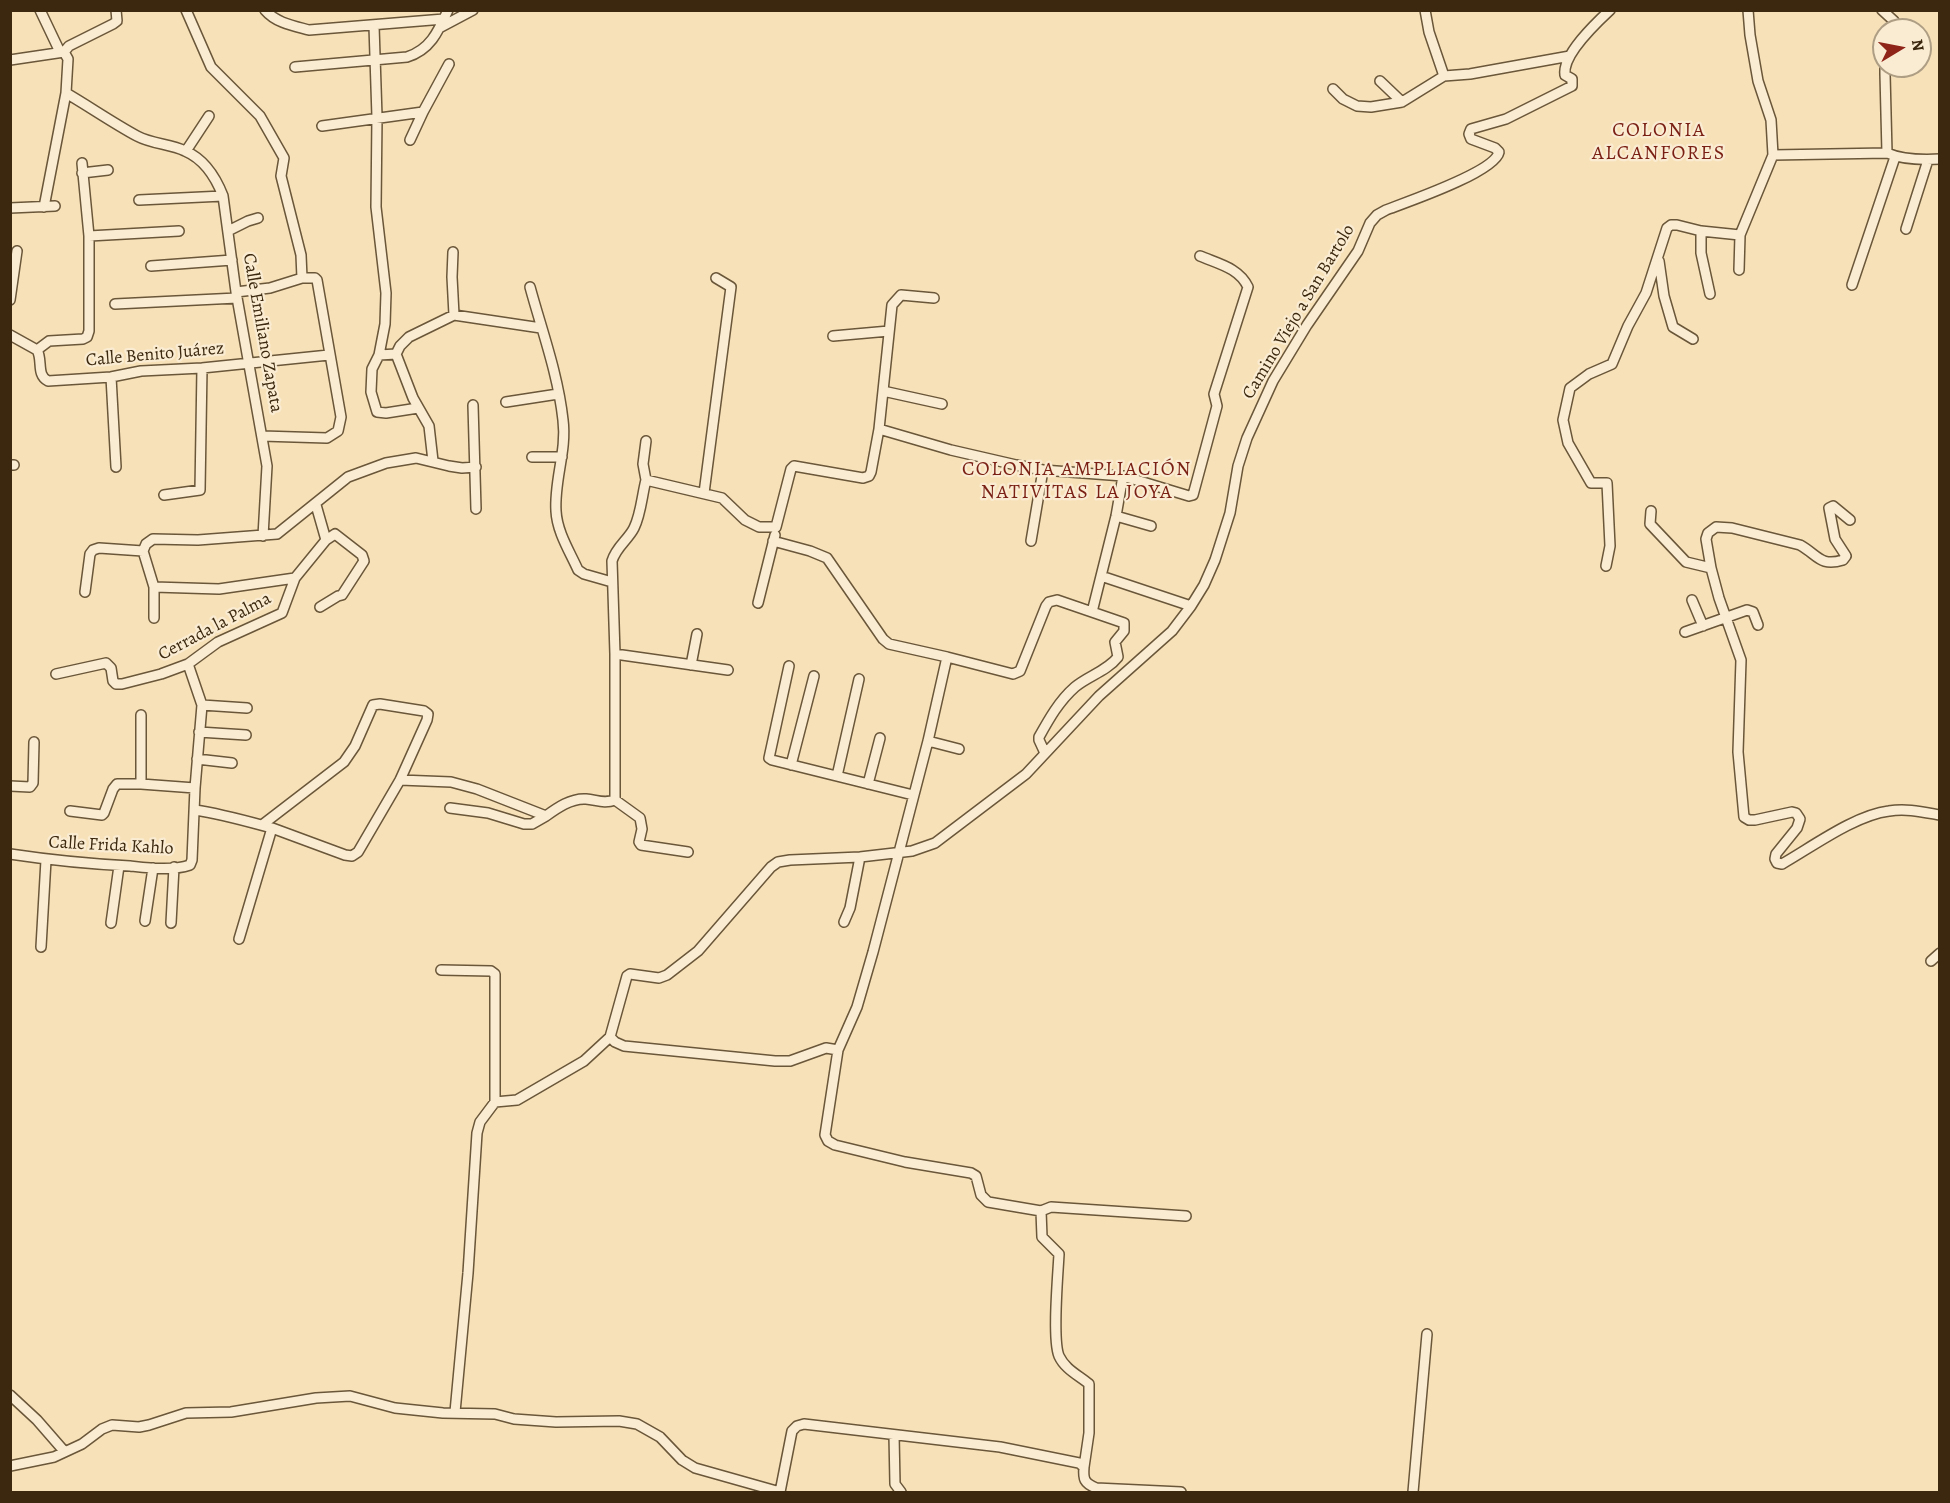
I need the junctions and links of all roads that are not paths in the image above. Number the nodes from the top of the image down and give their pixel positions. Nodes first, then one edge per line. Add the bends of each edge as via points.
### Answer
1 (40, 10) edge
2 (116, 10) edge
3 (186, 10) edge
4 (265, 10) edge
5 (472, 10) edge
6 (1425, 10) edge
7 (1610, 10) edge
8 (1748, 10) edge
9 (275, 15) edge
10 (444, 19) edge
11 (374, 26) junction
12 (62, 52) junction
13 (1570, 56) junction
14 (10, 60) edge
15 (375, 60) junction
16 (449, 64) dead end
17 (295, 68) dead end
18 (1444, 76) junction
19 (1885, 78) edge
20 (1380, 81) dead end
21 (1333, 89) dead end
22 (66, 93) junction
23 (1402, 102) junction
24 (423, 112) junction
25 (209, 116) dead end
26 (377, 117) junction
27 (322, 126) dead end
28 (410, 140) dead end
29 (186, 151) junction
30 (1773, 155) junction
31 (1891, 155) junction
32 (1940, 159) edge
33 (1928, 160) junction
34 (108, 170) dead end
35 (223, 196) junction
36 (138, 200) dead end
37 (55, 206) dead end
38 (44, 207) junction
39 (10, 208) edge
40 (258, 218) dead end
41 (1905, 228) dead end
42 (179, 231) dead end
43 (228, 231) junction
44 (1701, 231) junction
45 (1740, 235) junction
46 (89, 237) junction
47 (17, 251) dead end
48 (453, 252) dead end
49 (1200, 256) dead end
50 (1659, 259) junction
51 (232, 260) junction
52 (152, 266) dead end
53 (1739, 270) dead end
54 (302, 278) junction
55 (716, 278) dead end
56 (1852, 285) dead end
57 (530, 287) dead end
58 (1710, 294) dead end
59 (236, 295) junction
60 (934, 298) dead end
61 (10, 300) edge
62 (115, 304) dead end
63 (454, 315) junction
64 (541, 328) junction
65 (889, 331) junction
66 (10, 335) edge
67 (833, 336) dead end
68 (1693, 339) dead end
69 (37, 350) junction
70 (396, 354) junction
71 (379, 355) junction
72 (329, 356) junction
73 (250, 363) junction
74 (202, 368) junction
75 (111, 377) junction
76 (883, 391) junction
77 (558, 394) junction
78 (506, 402) dead end
79 (942, 404) dead end
80 (473, 405) dead end
81 (418, 408) junction
82 (879, 429) junction
83 (262, 436) junction
84 (646, 441) dead end
85 (532, 457) dead end
86 (562, 458) junction
87 (433, 462) junction
88 (476, 467) junction
89 (116, 468) dead end
90 (1042, 470) junction
91 (1123, 476) junction
92 (646, 480) junction
93 (704, 493) junction
94 (164, 495) dead end
95 (316, 505) junction
96 (476, 509) dead end
97 (1651, 511) dead end
98 (1116, 516) junction
99 (1850, 520) dead end
100 (1151, 526) dead end
101 (777, 527) junction
102 (263, 536) junction
103 (326, 540) junction
104 (773, 541) junction
105 (1031, 541) dead end
106 (143, 551) junction
107 (1606, 567) dead end
108 (1711, 568) junction
109 (1101, 576) junction
110 (295, 578) junction
111 (612, 582) junction
112 (154, 587) junction
113 (85, 592) dead end
114 (1692, 600) dead end
115 (758, 603) dead end
116 (1191, 606) junction
117 (320, 607) dead end
118 (1092, 612) junction
119 (1726, 617) junction
120 (154, 618) dead end
121 (1758, 625) dead end
122 (1703, 626) junction
123 (1685, 632) dead end
124 (697, 634) dead end
125 (615, 654) junction
126 (947, 657) junction
127 (188, 664) junction
128 (691, 665) junction
129 (789, 666) dead end
130 (728, 670) dead end
131 (56, 674) dead end
132 (814, 676) dead end
133 (859, 679) dead end
134 (202, 705) junction
135 (247, 708) dead end
136 (141, 716) dead end
137 (200, 732) junction
138 (246, 735) dead end
139 (880, 738) dead end
140 (928, 741) junction
141 (34, 742) dead end
142 (959, 749) dead end
143 (1045, 753) junction
144 (197, 759) junction
145 (232, 763) dead end
146 (791, 765) junction
147 (837, 776) junction
148 (400, 780) junction
149 (141, 784) junction
150 (868, 784) junction
151 (10, 786) edge
152 (195, 788) junction
153 (913, 795) junction
154 (615, 800) junction
155 (450, 808) dead end
156 (195, 810) junction
157 (70, 811) dead end
158 (1940, 815) edge
159 (546, 816) junction
160 (262, 825) junction
161 (272, 828) junction
162 (900, 851) junction
163 (688, 852) dead end
164 (10, 854) edge
165 (860, 857) junction
166 (46, 860) junction
167 (119, 866) junction
168 (174, 867) junction
169 (153, 868) junction
170 (146, 921) dead end
171 (844, 922) dead end
172 (111, 923) dead end
173 (171, 923) dead end
174 (239, 939) dead end
175 (41, 947) dead end
176 (1940, 953) edge
177 (1931, 961) dead end
178 (441, 970) dead end
179 (610, 1037) junction
180 (837, 1050) junction
181 (495, 1102) junction
182 (1041, 1211) junction
183 (1186, 1216) dead end
184 (1427, 1334) dead end
185 (10, 1395) edge
186 (455, 1412) junction
187 (894, 1435) junction
188 (64, 1451) junction
189 (10, 1466) edge
190 (1084, 1467) junction
191 (780, 1492) edge
192 (901, 1492) edge
193 (1181, 1492) edge
194 (1413, 1492) edge

1 - 12 street
2 - 12 street via 117,21
3 - 54 street via 211,67 260,116 284,158 281,176 302,255
4 - 9 street
5 - 10 street
6 - 18 street
7 - 13 street
8 - 30 street via 1758,81 1771,120
9 - 11 street via 292,26 309,30
10 - 11 street
10 - 15 street via 422,51
11 - 15 street
12 - 14 street
12 - 22 street via 68,59
13 - 18 street
13 - 116 street, Camino Viejo a San Bartolo via 1564,73 1572,79 1572,86 1506,119 1471,129 1471,139 1499,152 1495,161 1454,183 1386,210 1370,223 1358,251 1307,325 1259,409 1238,466 1230,513 1215,560
15 - 17 street
15 - 26 street
16 - 24 street
18 - 23 street
19 - 31 street
20 - 23 street
21 - 23 street via 1357,106
22 - 29 street via 136,136
22 - 38 street
24 - 26 street
24 - 28 street
25 - 29 street
26 - 27 street
26 - 71 street via 376,207 386,292
29 - 35 street, Calle Emiliano Zapata via 213,175
30 - 31 street
30 - 45 street
31 - 33 street
31 - 56 street
32 - 33 street
33 - 41 street
34 - 46 street via 82,168
35 - 36 street
35 - 43 street, Calle Emiliano Zapata
37 - 38 street
38 - 39 street
40 - 43 street
42 - 46 street
43 - 51 street, Calle Emiliano Zapata
44 - 45 street
44 - 50 street via 1671,225
44 - 58 street via 1701,253
45 - 53 street
46 - 69 street via 87,337 49,341
47 - 61 street
48 - 63 street
49 - 91 street via 1234,270 1248,287 1214,394 1217,406 1195,492 1189,496
50 - 68 street via 1673,327
50 - 107 street via 1612,364 1570,388 1563,420 1568,443 1591,483 1607,483 1610,557
51 - 52 street
51 - 59 street, Calle Emiliano Zapata
54 - 59 street
54 - 72 street via 317,280
55 - 93 street via 731,287
57 - 64 street
59 - 62 street
59 - 73 street, Calle Emiliano Zapata
60 - 65 street via 901,294 892,305
63 - 64 street
63 - 70 street via 409,337
64 - 77 street
65 - 67 street
65 - 76 street
66 - 69 street
69 - 75 street, Calle Benito Juárez via 41,374 48,381
70 - 71 street
70 - 81 street
71 - 81 street via 372,369 371,392 376,412
72 - 73 street, Calle Benito Juárez
72 - 83 street via 340,417 338,431 327,438
73 - 74 street, Calle Benito Juárez
73 - 83 street, Calle Emiliano Zapata
74 - 75 street, Calle Benito Juárez via 141,371
74 - 94 street via 200,490
75 - 89 street
76 - 79 street
76 - 82 street
77 - 78 street
77 - 86 street via 563,421
80 - 88 street
81 - 87 street via 429,426
82 - 90 street
82 - 101 street via 869,476 794,466
83 - 102 street, Calle Emiliano Zapata via 267,466
84 - 92 street
85 - 86 street
86 - 111 street via 556,499 560,531 578,570
87 - 88 street
87 - 95 street via 405,459 370,468 348,477
88 - 96 street
90 - 91 street
90 - 105 street
91 - 98 street
92 - 93 street
92 - 111 street via 632,531 614,553
93 - 101 street via 727,501 735,512 759,527
95 - 102 street via 277,534
95 - 103 street
97 - 108 street via 1650,524 1686,562
98 - 100 street
98 - 109 street
99 - 108 street via 1833,506 1829,508 1835,539 1846,556 1837,562 1823,562 1800,545 1716,527 1706,539
101 - 104 street
102 - 106 street via 153,539
103 - 110 street, Cerrada la Palma
103 - 117 street via 335,534 339,536 364,561 342,595
104 - 115 street
104 - 126 street via 826,558 889,645
106 - 112 street
106 - 113 street via 93,550
108 - 119 street
109 - 116 street
109 - 118 street
110 - 112 street via 209,590
110 - 127 street, Cerrada la Palma via 282,614 218,642
111 - 125 street
112 - 120 street
114 - 122 street
116 - 143 street, Camino Viejo a San Bartolo via 1172,631 1099,696
118 - 126 street via 1057,600 1049,602 1020,671 1013,674
118 - 143 street via 1124,623 1124,631 1115,642 1118,657 1074,688 1062,702 1039,737
119 - 121 street via 1750,610
119 - 122 street
119 - 158 street via 1741,660 1738,752 1744,817 1755,820 1792,812 1800,819 1776,854 1778,863 1874,814 1899,810
122 - 123 street
124 - 128 street
125 - 128 street
125 - 154 street
126 - 140 street
127 - 131 street, Cerrada la Palma via 116,684 106,663
127 - 134 street
128 - 130 street
129 - 146 street via 769,758
132 - 146 street
133 - 147 street
134 - 135 street
134 - 137 street
136 - 149 street
137 - 138 street
137 - 144 street
139 - 150 street
140 - 142 street
140 - 153 street
141 - 151 street via 33,783 30,787
143 - 162 street, Camino Viejo a San Bartolo via 1026,774 945,837 926,848
144 - 145 street
144 - 152 street
146 - 147 street
147 - 150 street
148 - 159 street via 451,782
148 - 160 street via 428,714 373,705 344,762
148 - 161 street via 352,856
149 - 152 street
149 - 157 street via 117,784 102,815
150 - 153 street
152 - 156 street
153 - 162 street
154 - 159 street via 573,800
154 - 163 street via 640,818 641,845
155 - 159 street via 488,813 524,824
156 - 160 street
156 - 168 street, Calle Frida Kahlo via 192,860 190,865
160 - 161 street
161 - 174 street
162 - 165 street, Camino Viejo a San Bartolo
162 - 180 street via 856,1008
164 - 166 street, Calle Frida Kahlo
165 - 171 street
165 - 179 street, Camino Viejo a San Bartolo via 790,860 771,867 687,961 659,978 627,976
166 - 167 street, Calle Frida Kahlo
166 - 175 street
167 - 169 street, Calle Frida Kahlo
167 - 172 street
168 - 169 street, Calle Frida Kahlo
168 - 173 street
169 - 170 street
176 - 177 street
178 - 181 street via 495,974
179 - 180 street via 624,1046 776,1061 790,1061 826,1048
179 - 181 street via 584,1062 517,1100
180 - 182 street via 825,1135 828,1141 905,1162 971,1173 988,1202
181 - 186 street via 480,1122 477,1134
182 - 183 street via 1051,1207
182 - 190 street via 1042,1237 1059,1254 1059,1355 1069,1370 1089,1384
184 - 194 street
185 - 188 street
186 - 188 street via 395,1408 350,1396 316,1398 231,1412 186,1413 139,1427 112,1425
186 - 191 street via 556,1422 637,1424 660,1437 695,1468
187 - 190 street via 1000,1447
187 - 191 street via 797,1426 792,1431
187 - 192 street via 895,1484
188 - 189 street via 54,1457
190 - 193 street via 1086,1484 1096,1488

